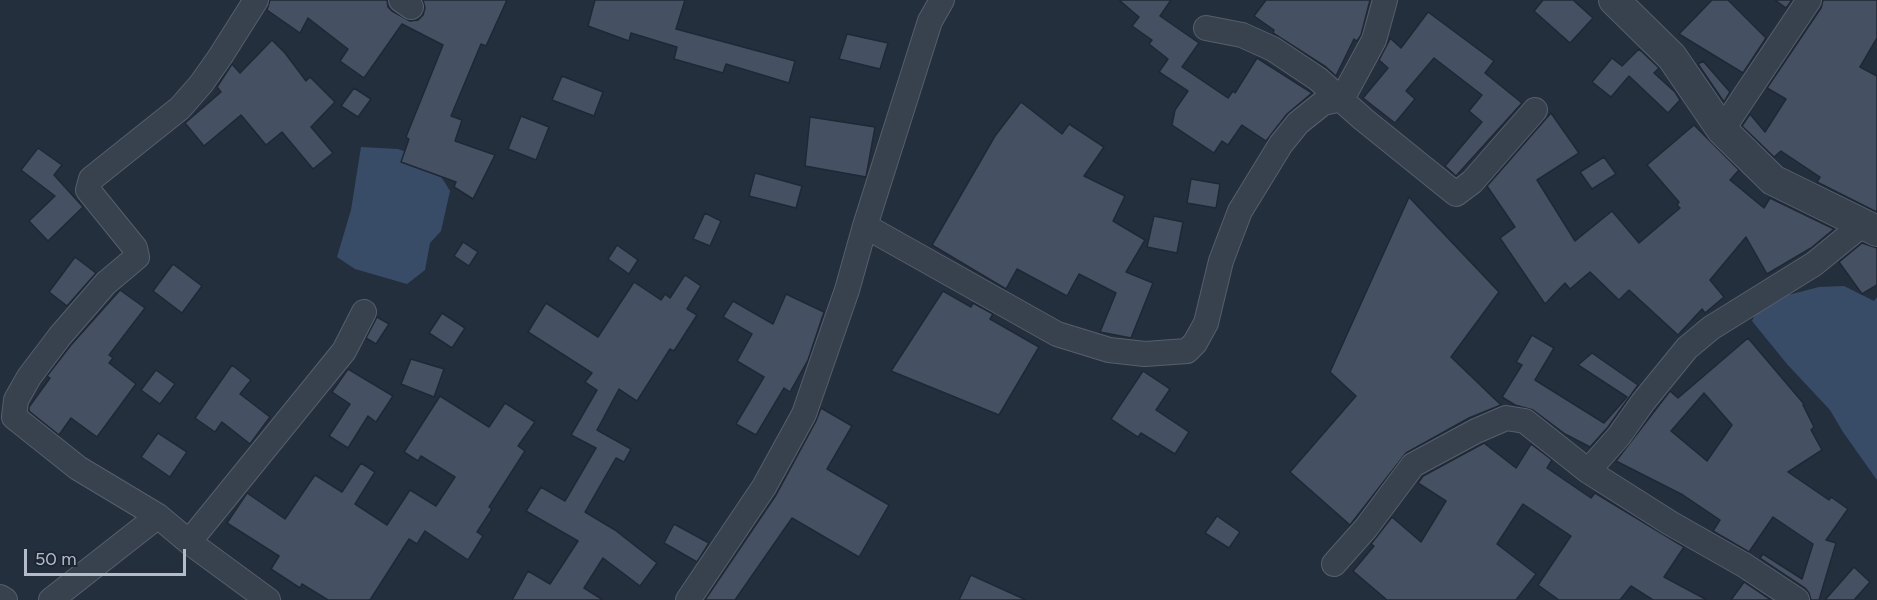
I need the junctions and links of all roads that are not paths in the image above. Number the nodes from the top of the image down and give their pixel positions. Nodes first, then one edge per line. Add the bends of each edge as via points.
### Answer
1 (256, 0) edge
2 (942, 0) edge
3 (1385, 0) edge
4 (1614, 0) edge
5 (1809, 0) edge
6 (1206, 28) dead end
7 (1342, 99) junction
8 (1535, 110) dead end
9 (1722, 130) junction
10 (865, 226) junction
11 (1870, 228) edge
12 (364, 312) dead end
13 (1588, 471) junction
14 (158, 516) junction
15 (189, 542) junction
16 (1334, 564) dead end
17 (0, 597) edge
18 (6, 600) edge
19 (51, 600) edge
20 (268, 600) edge
21 (688, 600) edge
22 (1797, 600) edge

1 - 14 street via 201,84 180,108 91,179 88,190 135,248 136,257 106,283 60,336 16,400 14,417 22,425 78,468
2 - 10 street via 930,21
3 - 7 street via 1374,40
4 - 9 street via 1672,57
5 - 9 street
6 - 7 street via 1242,35 1273,49
7 - 8 street via 1456,194 1472,182
7 - 10 street via 1323,103 1298,123 1281,144 1240,211 1221,261 1206,323 1187,351 1145,354 1109,350 1057,334
9 - 11 street via 1773,180
10 - 21 street via 804,414 764,487
11 - 13 street via 1711,328 1687,348
12 - 15 street via 344,351
13 - 16 street via 1525,422 1506,418 1413,465
13 - 22 street
14 - 15 street
14 - 19 street
15 - 20 street
17 - 18 street

